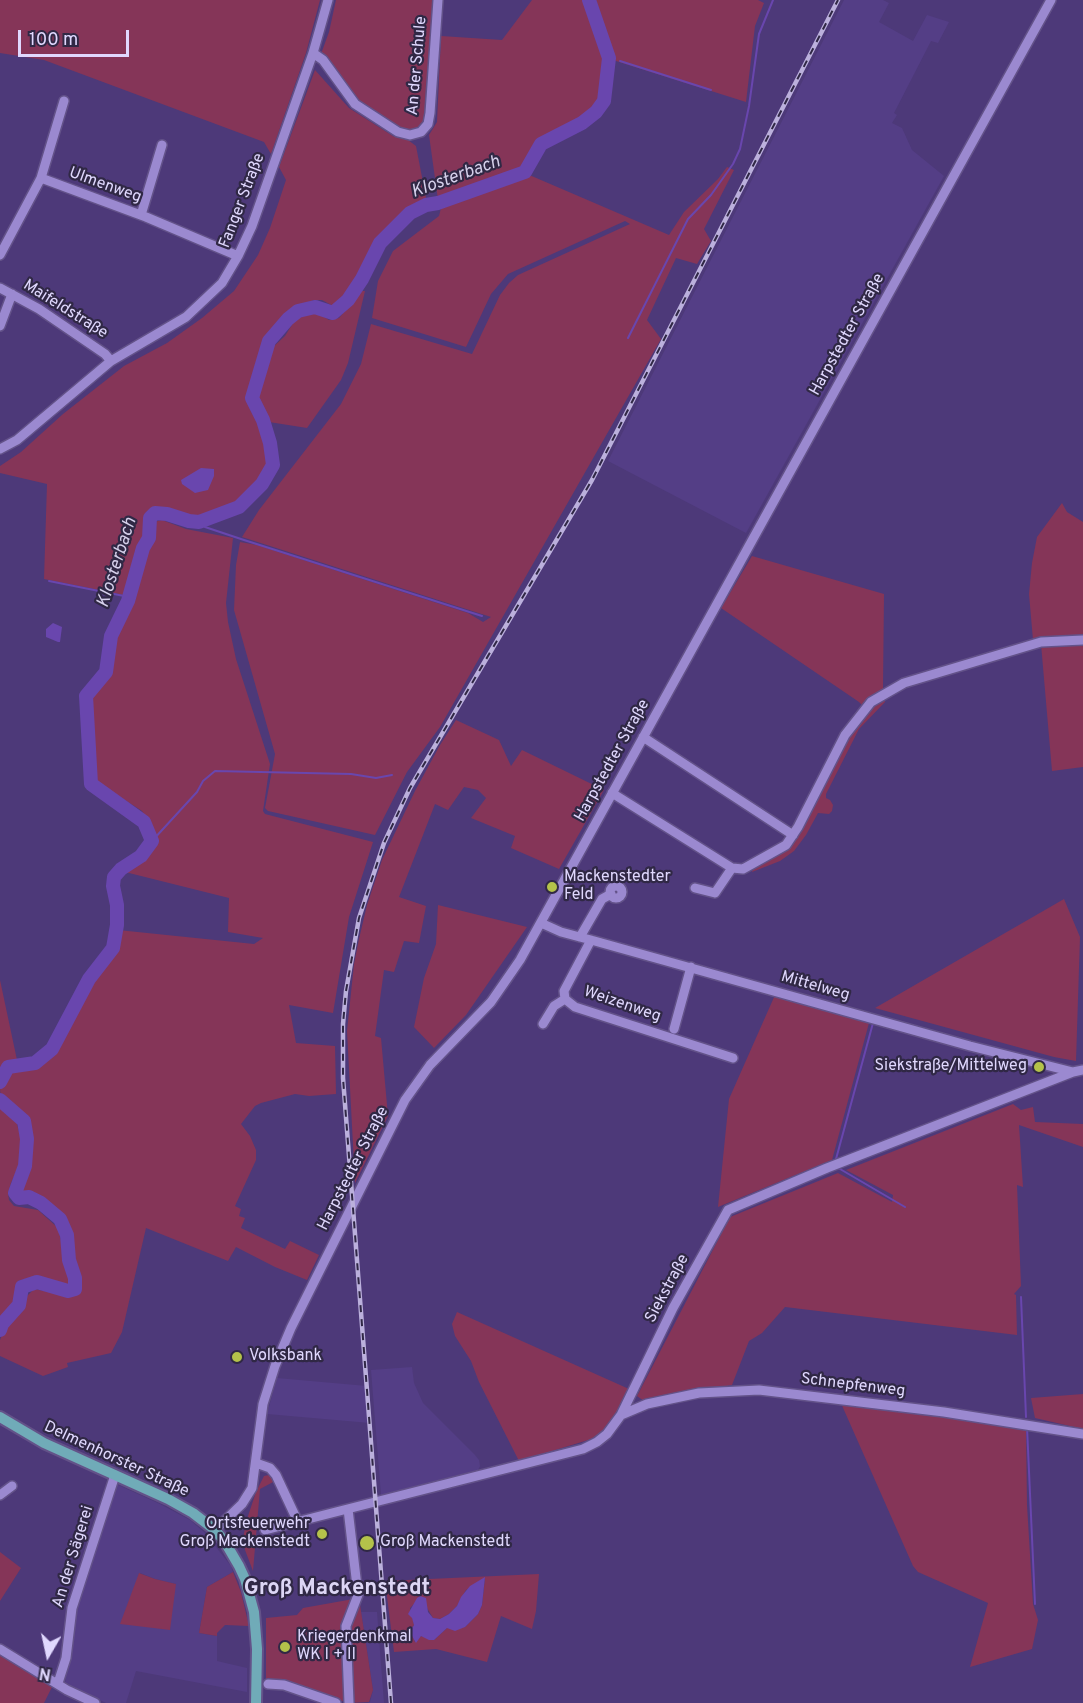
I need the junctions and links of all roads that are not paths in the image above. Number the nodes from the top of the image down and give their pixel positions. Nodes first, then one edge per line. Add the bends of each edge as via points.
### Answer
1 (328, 0) edge
2 (438, 0) edge
3 (1051, 0) edge
4 (313, 53) junction
5 (64, 101) dead end
6 (162, 145) dead end
7 (40, 178) junction
8 (141, 215) junction
9 (0, 255) edge
10 (238, 255) junction
11 (0, 288) edge
12 (12, 294) junction
13 (0, 326) edge
14 (111, 361) junction
15 (0, 449) edge
16 (1083, 640) edge
17 (643, 737) junction
18 (612, 792) junction
19 (793, 835) junction
20 (732, 868) junction
21 (694, 888) dead end
22 (610, 894) dead end
23 (541, 923) junction
24 (580, 937) junction
25 (591, 940) junction
26 (691, 968) junction
27 (565, 999) junction
28 (543, 1024) dead end
29 (674, 1029) dead end
30 (733, 1058) dead end
31 (1083, 1070) edge
32 (1072, 1072) junction
33 (1083, 1075) edge
34 (621, 1415) junction
35 (0, 1417) edge
36 (1083, 1434) edge
37 (256, 1463) junction
38 (115, 1475) junction
39 (12, 1486) dead end
40 (0, 1495) edge
41 (348, 1509) junction
42 (297, 1522) junction
43 (215, 1530) junction
44 (265, 1530) dead end
45 (0, 1649) edge
46 (58, 1683) junction
47 (268, 1684) dead end
48 (94, 1703) edge
49 (256, 1703) edge
50 (336, 1703) edge
51 (349, 1703) edge

1 - 4 street, Fanger Straße
2 - 4 street, An der Schule via 430,113 421,132 398,132 355,104 323,60
3 - 17 street, Harpstedter Straße
4 - 10 street, Fanger Straße via 252,226
5 - 7 street
6 - 8 street
7 - 8 street, Ulmenweg
7 - 9 street
8 - 10 street, Ulmenweg
10 - 14 street, Fanger Straße via 222,283 199,306
11 - 12 street, Maifeldstraße
12 - 13 street
12 - 14 street, Maifeldstraße
14 - 15 street, Fanger Straße via 25,434
16 - 19 street via 1041,642 904,683 871,702 845,735
17 - 18 street, Harpstedter Straße
17 - 19 street
18 - 20 street
18 - 23 street, Harpstedter Straße
19 - 20 street via 786,845 761,860
20 - 21 street via 715,893
22 - 24 street via 602,899
23 - 24 street, Mittelweg
23 - 37 street, Harpstedter Straße via 490,1002 430,1065 405,1100 282,1347 263,1404
24 - 25 street, Mittelweg
25 - 26 street, Mittelweg
25 - 27 street, Weizenweg via 566,985
26 - 29 street
26 - 32 street, Mittelweg
27 - 28 street via 554,1006
27 - 30 street, Weizenweg via 575,1007
31 - 32 street, Siekstraße
32 - 33 street, Mittelweg
32 - 34 street, Siekstraße via 729,1210 673,1308
34 - 36 street, Schnepfenweg via 647,1404 699,1393 759,1390
34 - 41 street, Siekstraße via 602,1439 583,1449
35 - 38 main road, Delmenhorster Straße via 44,1443
37 - 42 street via 276,1475
37 - 43 street, Harpstedter Straße via 254,1482 246,1498
38 - 43 main road, Delmenhorster Straße via 180,1505
38 - 46 street, An der Sägerei via 72,1608 66,1658
39 - 40 street
41 - 42 street, Siekstraße
41 - 51 street via 358,1595 346,1626
42 - 44 street, Siekstraße
43 - 49 main road, Delmenhorster Straße via 239,1566 254,1612
45 - 46 street
46 - 48 street
47 - 50 street via 284,1685

